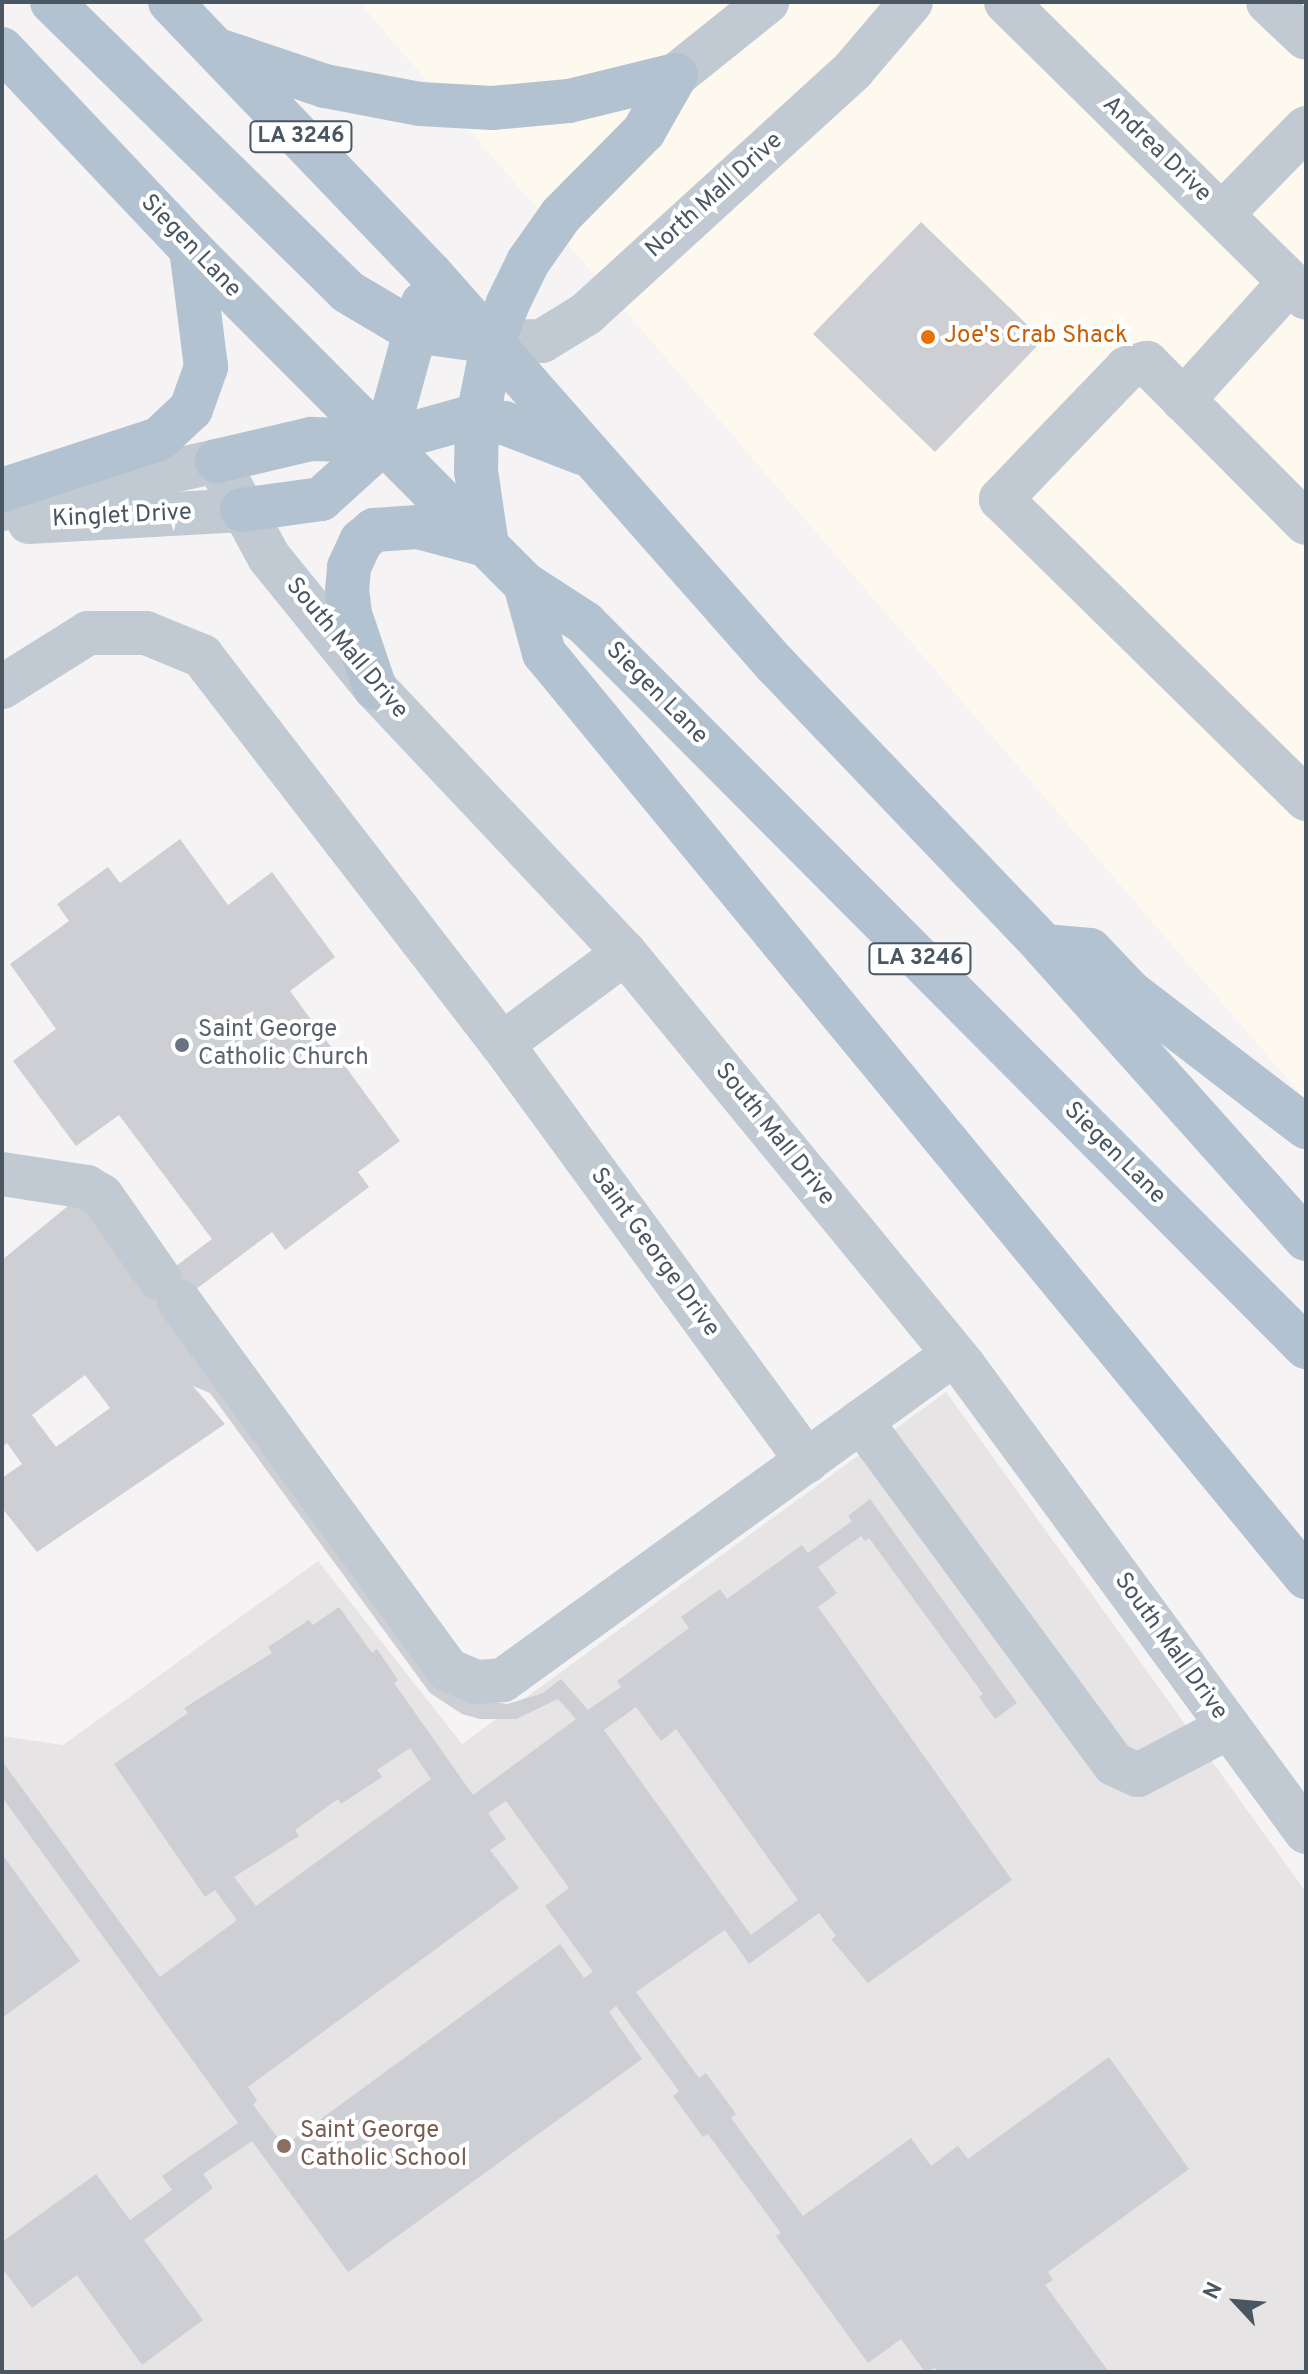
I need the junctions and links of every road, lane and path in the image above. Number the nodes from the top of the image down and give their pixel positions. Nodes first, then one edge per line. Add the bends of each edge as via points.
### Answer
1 (52, 2) edge
2 (170, 2) edge
3 (767, 2) edge
4 (911, 2) edge
5 (1006, 2) edge
6 (1268, 2) edge
7 (1298, 2) edge
8 (1306, 39) edge
9 (2, 49) edge
10 (216, 49) junction
11 (676, 75) junction
12 (1306, 128) edge
13 (1222, 214) junction
14 (191, 249) junction
15 (431, 274) junction
16 (1298, 290) edge
17 (414, 331) junction
18 (493, 342) junction
19 (1183, 400) junction
20 (477, 421) junction
21 (385, 441) junction
22 (588, 455) junction
23 (217, 461) junction
24 (2, 490) edge
25 (2, 509) edge
26 (242, 510) junction
27 (2, 521) edge
28 (1306, 523) edge
29 (487, 546) junction
30 (525, 584) junction
31 (2, 687) edge
32 (375, 688) junction
33 (1306, 799) edge
34 (1044, 946) junction
35 (625, 953) junction
36 (502, 1044) junction
37 (1306, 1127) edge
38 (2, 1174) edge
39 (1306, 1239) edge
40 (1306, 1347) edge
41 (954, 1354) junction
42 (861, 1421) junction
43 (807, 1461) junction
44 (1306, 1577) edge
45 (1229, 1727) junction
46 (1306, 1832) edge

1 - 17 main road via 348,292
2 - 10 main road, LA 3246
3 - 11 street
4 - 18 street, North Mall Drive via 853,70 586,314 542,341
5 - 13 street, Andrea Drive
6 - 8 street
7 - 8 street
9 - 14 main road, Siegen Lane / LA 3246
10 - 11 main road via 325,86 420,104 492,108 569,101
10 - 15 main road, LA 3246
11 - 18 main road via 644,131 561,215 528,262
12 - 13 street
13 - 16 street, Andrea Drive
14 - 21 main road, Siegen Lane / LA 3246
14 - 24 main road via 206,367 191,409 159,439
15 - 17 main road
15 - 18 main road, LA 3246
16 - 19 street
17 - 18 main road
17 - 21 main road
18 - 20 main road
18 - 22 main road, LA 3246
19 - 28 street
19 - 33 street via 1147,363 1127,368 1001,499
20 - 21 main road via 427,426
20 - 22 main road via 535,432
20 - 29 main road via 476,471
21 - 23 main road via 311,439
21 - 26 main road via 321,499
21 - 29 main road, Siegen Lane / LA 3246
22 - 34 main road, LA 3246 via 774,663
23 - 25 street, Kinglet Drive
23 - 26 street, South Mall Drive
26 - 27 street, Kinglet Drive
26 - 32 street, South Mall Drive via 269,557
29 - 30 main road, Siegen Lane / LA 3246
29 - 32 main road via 418,527 374,530 361,541 349,567 347,591
30 - 40 main road, Siegen Lane / LA 3246 via 585,623
30 - 44 main road via 544,653
31 - 36 street, Saint George Drive via 88,633 146,633 202,656
32 - 35 street, South Mall Drive
34 - 37 main road via 1090,950 1130,992
34 - 39 main road, LA 3246
35 - 36 street
35 - 41 street, South Mall Drive
36 - 43 street, Saint George Drive
38 - 43 street via 87,1187 102,1196 448,1670 476,1682 503,1680
41 - 42 street
41 - 45 street, South Mall Drive
42 - 43 street
42 - 45 street via 1114,1764 1138,1775
45 - 46 street, South Mall Drive

